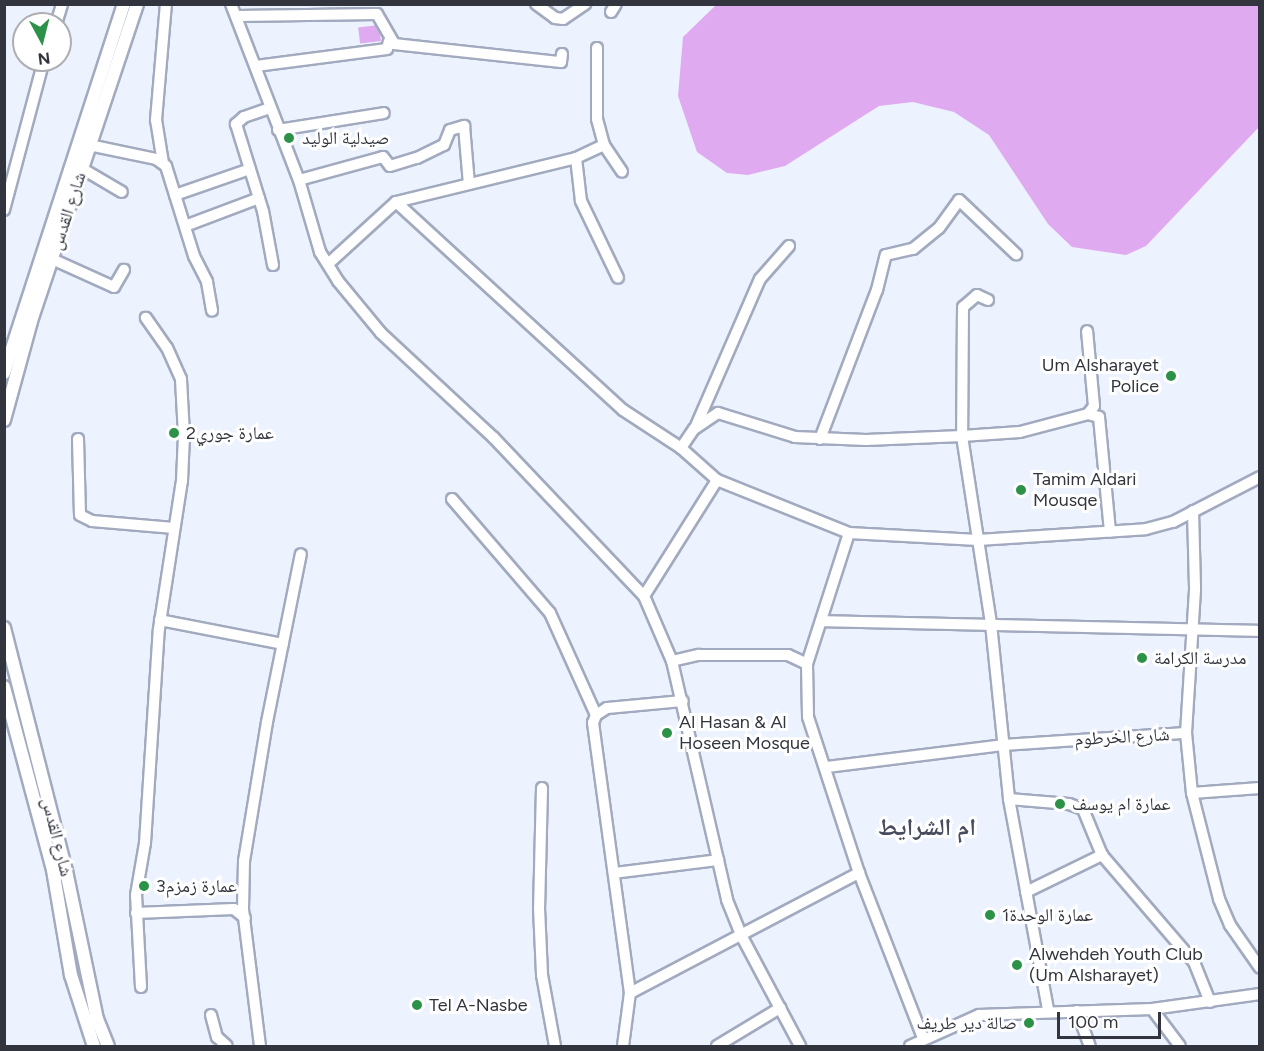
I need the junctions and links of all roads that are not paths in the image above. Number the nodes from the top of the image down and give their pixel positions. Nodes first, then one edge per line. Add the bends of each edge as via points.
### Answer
1 (124, 4) edge
2 (137, 4) edge
3 (166, 4) edge
4 (231, 4) edge
5 (536, 4) edge
6 (585, 4) edge
7 (237, 16) junction
8 (389, 41) junction
9 (597, 48) dead end
10 (562, 54) dead end
11 (256, 66) junction
12 (42, 72) edge
13 (270, 108) junction
14 (384, 113) dead end
15 (278, 130) junction
16 (89, 145) junction
17 (604, 145) junction
18 (576, 158) junction
19 (163, 162) junction
20 (76, 165) junction
21 (250, 170) junction
22 (622, 172) dead end
23 (298, 180) junction
24 (469, 184) junction
25 (122, 192) dead end
26 (175, 195) junction
27 (259, 198) junction
28 (396, 202) junction
29 (4, 210) edge
30 (185, 226) junction
31 (789, 246) dead end
32 (1016, 254) dead end
33 (52, 260) junction
34 (328, 264) junction
35 (273, 265) dead end
36 (124, 270) dead end
37 (618, 278) dead end
38 (988, 300) dead end
39 (212, 311) dead end
40 (146, 318) dead end
41 (1087, 331) dead end
42 (4, 373) edge
43 (1088, 414) junction
44 (4, 420) edge
45 (694, 429) junction
46 (962, 436) junction
47 (78, 439) dead end
48 (820, 439) junction
49 (681, 448) junction
50 (1260, 477) edge
51 (717, 480) junction
52 (452, 499) dead end
53 (1193, 511) junction
54 (174, 528) junction
55 (1110, 531) junction
56 (849, 533) junction
57 (978, 540) junction
58 (301, 554) dead end
59 (644, 596) junction
60 (160, 620) junction
61 (821, 621) junction
62 (990, 624) junction
63 (4, 628) edge
64 (1193, 630) junction
65 (1260, 631) edge
66 (284, 644) junction
67 (672, 661) junction
68 (807, 664) junction
69 (4, 687) edge
70 (683, 701) junction
71 (596, 715) junction
72 (1186, 733) junction
73 (1003, 745) junction
74 (827, 767) junction
75 (542, 788) dead end
76 (1260, 788) edge
77 (1192, 793) junction
78 (1009, 799) junction
79 (1102, 855) junction
80 (718, 860) junction
81 (53, 870) junction
82 (66, 871) junction
83 (614, 873) junction
84 (859, 873) junction
85 (1026, 892) junction
86 (136, 913) junction
87 (245, 918) junction
88 (740, 933) junction
89 (1260, 968) edge
90 (141, 987) dead end
91 (630, 993) junction
92 (1260, 994) edge
93 (1210, 1002) junction
94 (780, 1008) junction
95 (1048, 1010) junction
96 (1152, 1010) junction
97 (1077, 1011) junction
98 (211, 1015) dead end
99 (923, 1038) junction
100 (94, 1047) edge
101 (108, 1047) edge
102 (227, 1047) edge
103 (260, 1047) edge
104 (555, 1047) edge
105 (623, 1047) edge
106 (717, 1047) edge
107 (800, 1047) edge
108 (910, 1047) edge
109 (1090, 1047) edge
110 (1180, 1047) edge

1 - 20 main road, شارع القدس
2 - 16 main road, شارع القدس
3 - 19 street via 156,120
4 - 7 street
5 - 6 street via 555,18 563,19
7 - 8 street via 377,14
7 - 11 street
8 - 10 street via 561,63
8 - 11 street via 387,49
9 - 17 street via 594,78
11 - 13 street
12 - 29 street
13 - 15 street
13 - 21 street via 244,117 237,124
14 - 15 street
15 - 23 street
16 - 19 street
16 - 20 main road, شارع القدس
17 - 18 street
17 - 22 street
18 - 24 street
18 - 37 street via 581,201
19 - 26 street
20 - 25 street
20 - 33 main road, شارع القدس
20 - 42 main road, شارع القدس
21 - 26 street
21 - 27 street
23 - 24 street via 383,157 390,166 417,158 444,145 450,130 464,126
23 - 34 street via 320,252
24 - 28 street
26 - 30 street
27 - 30 street
27 - 35 street
28 - 34 street
28 - 49 street via 623,410
30 - 39 street via 207,282
31 - 45 street via 760,279
32 - 48 street via 959,200 939,228 913,249 886,255 878,290
33 - 36 street via 114,287
33 - 44 main road, شارع القدس
34 - 59 street via 381,333 493,437
38 - 46 street via 977,295 963,307
40 - 54 street via 167,348 181,379 184,397 182,481
41 - 43 street via 1094,406
43 - 46 street via 1020,432
43 - 55 street via 1099,417
45 - 48 street via 718,413 795,437
45 - 49 street
46 - 48 street
46 - 57 street
47 - 54 street via 80,515 92,520
49 - 51 street
50 - 53 street
51 - 56 street
51 - 59 street
52 - 71 street via 550,613
53 - 55 street via 1146,529
53 - 64 street
54 - 60 street
55 - 57 street
56 - 57 street
56 - 61 street
57 - 62 street
58 - 66 street
59 - 67 street
60 - 66 street
60 - 86 street
61 - 62 street
61 - 68 street
62 - 64 street
62 - 73 street
63 - 82 main road, شارع القدس
64 - 65 street
64 - 72 street
66 - 87 street via 244,861
67 - 68 street via 699,656 788,655
67 - 70 street
68 - 74 street via 808,717
69 - 81 main road, شارع القدس
70 - 71 street via 607,708
70 - 80 street
71 - 83 street via 592,723 597,770
72 - 73 street, شارع الخرطوم
72 - 77 street, شارع الخرطوم
73 - 74 street, شارع الخرطوم
73 - 78 street
74 - 84 street
75 - 104 street via 539,908 542,975
76 - 77 street
77 - 89 street, شارع الخرطوم via 1230,925
78 - 79 street via 1069,804 1083,809
78 - 85 street
79 - 85 street
79 - 93 street via 1194,962
80 - 83 street
80 - 88 street
81 - 82 main road
81 - 100 main road, شارع القدس via 71,975
82 - 101 main road, شارع القدس via 94,1010
83 - 91 street
84 - 88 street
84 - 99 street
85 - 95 street
86 - 87 street via 234,909
86 - 90 street
87 - 103 street
88 - 91 street
88 - 94 street
91 - 105 street
92 - 93 street
93 - 96 street
94 - 106 street
94 - 107 street
95 - 97 street
95 - 99 street via 979,1015
96 - 97 street
96 - 110 street
97 - 109 street
98 - 102 street via 217,1037
99 - 108 street

